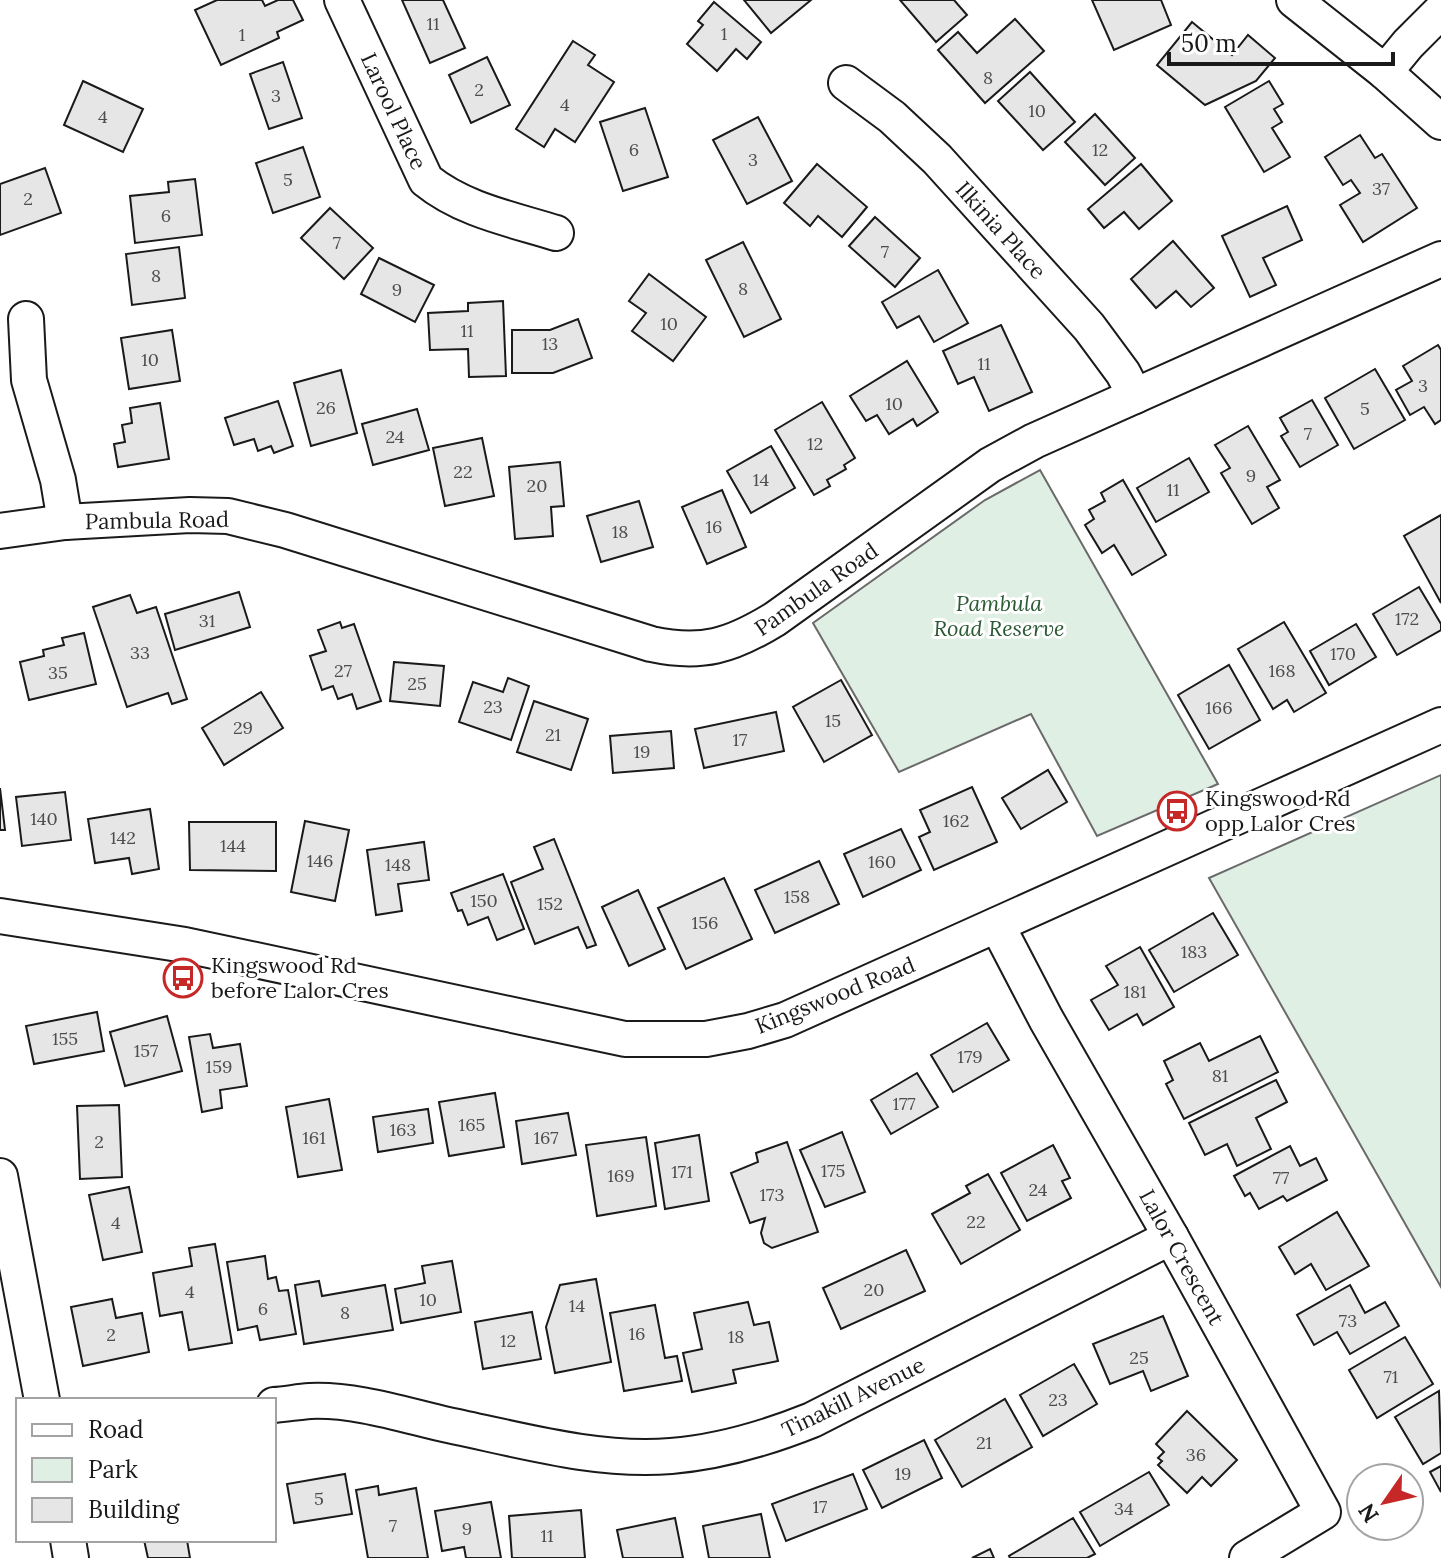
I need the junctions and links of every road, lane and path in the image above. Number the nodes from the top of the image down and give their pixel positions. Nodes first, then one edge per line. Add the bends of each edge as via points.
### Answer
1 (342, 0) edge
2 (1294, 0) edge
3 (1441, 11) edge
4 (1385, 72) junction
5 (846, 83) dead end
6 (1441, 122) edge
7 (556, 233) dead end
8 (1441, 259) edge
9 (26, 319) dead end
10 (1135, 396) junction
11 (65, 522) junction
12 (0, 531) edge
13 (1441, 725) edge
14 (0, 916) edge
15 (997, 925) junction
16 (0, 1176) edge
17 (1171, 1237) junction
18 (42, 1398) edge
19 (276, 1405) edge
20 (1247, 1558) edge

1 - 7 street, Larool Place via 426,180 469,206
2 - 4 street
3 - 4 street
4 - 6 street
5 - 10 street, Ilkinia Place via 937,159 1089,327
8 - 10 street, Pambula Road
9 - 11 street via 29,380
10 - 11 street, Pambula Road via 990,465 775,619 746,637 700,650 651,644 228,516
11 - 12 street, Pambula Road
13 - 15 street, Kingswood Road
14 - 15 street, Kingswood Road via 185,945 582,1032 648,1041 706,1039 785,1020
15 - 17 street, Lalor Crescent
16 - 18 street
17 - 19 street, Tinakill Avenue via 812,1420 770,1437 719,1448 670,1456 615,1455 560,1449 358,1405
17 - 20 street, Lalor Crescent via 1323,1512

